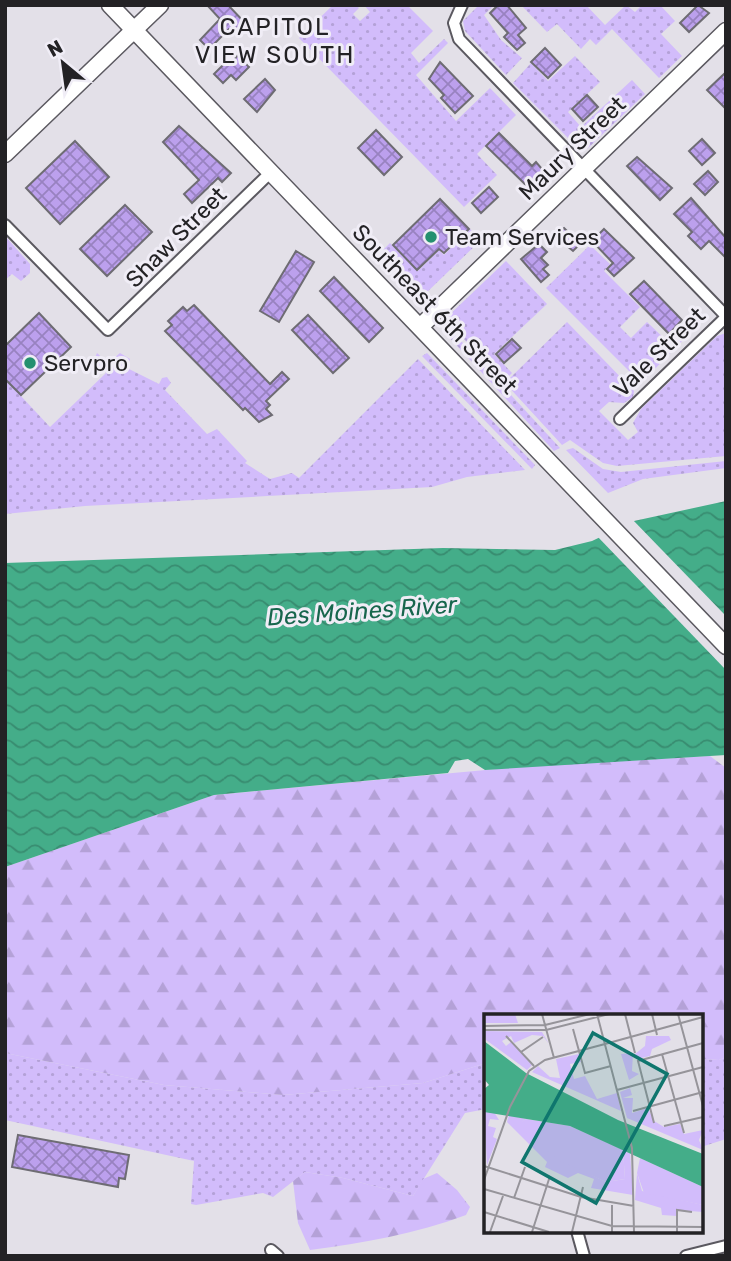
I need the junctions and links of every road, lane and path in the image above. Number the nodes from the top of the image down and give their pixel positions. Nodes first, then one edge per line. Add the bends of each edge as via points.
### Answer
1 (110, 5) edge
2 (160, 5) edge
3 (463, 5) edge
4 (134, 30) junction
5 (726, 31) edge
6 (5, 154) edge
7 (584, 168) junction
8 (271, 172) junction
9 (5, 225) edge
10 (726, 316) edge
11 (420, 327) junction
12 (621, 418) dead end
13 (726, 646) edge
14 (578, 1233) edge
15 (726, 1246) edge
16 (584, 1256) edge
17 (686, 1256) edge

1 - 4 main road, Southeast 6th Street
2 - 4 main road
3 - 7 street via 456,16 455,32 466,47
4 - 6 main road
4 - 8 main road, Southeast 6th Street
5 - 7 main road, Maury Street
7 - 10 street
7 - 11 main road, Maury Street
8 - 9 street, Shaw Street via 108,330
8 - 11 main road, Southeast 6th Street
10 - 12 street, Vale Street
11 - 13 main road, Southeast 6th Street
14 - 16 street
15 - 17 street

